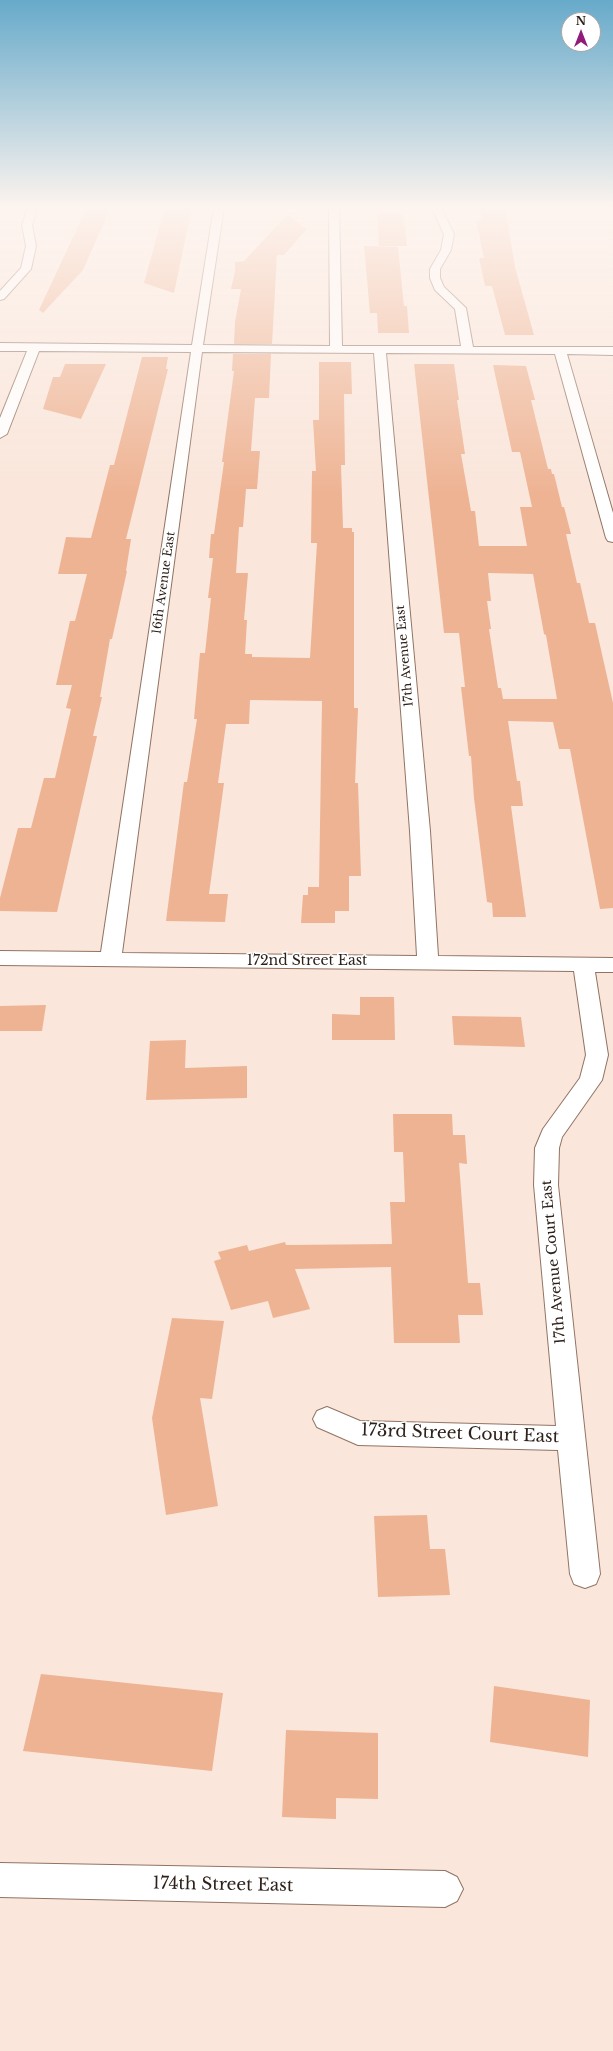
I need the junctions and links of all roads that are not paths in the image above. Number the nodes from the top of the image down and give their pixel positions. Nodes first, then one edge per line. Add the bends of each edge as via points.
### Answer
1 (204, 303) edge
2 (335, 303) edge
3 (454, 303) edge
4 (0, 347) edge
5 (34, 348) junction
6 (197, 349) junction
7 (336, 349) junction
8 (380, 350) junction
9 (468, 350) junction
10 (560, 351) junction
11 (613, 351) edge
12 (0, 434) edge
13 (613, 538) edge
14 (0, 958) edge
15 (111, 959) junction
16 (428, 962) junction
17 (583, 964) junction
18 (613, 965) edge
19 (327, 1420) dead end
20 (571, 1438) junction
21 (585, 1574) dead end
22 (0, 1880) edge
23 (445, 1890) dead end

1 - 6 street, 16th Avenue East
2 - 7 street
3 - 9 street via 460,308
4 - 5 street
5 - 6 street
5 - 12 street
6 - 7 street
6 - 15 street, 16th Avenue East
7 - 8 street
8 - 9 street
8 - 16 street, 17th Avenue East via 420,831
9 - 10 street
10 - 11 street
10 - 13 street
14 - 15 street, 172nd Street East
15 - 16 street, 172nd Street East
16 - 17 street, 172nd Street East
17 - 18 street, 172nd Street East
17 - 20 street, 17th Avenue Court East via 597,1055 592,1080 551,1136 547,1148 546,1185
19 - 20 street, 173rd Street Court East via 358,1433
20 - 21 street, 17th Avenue Court East
22 - 23 street, 174th Street East

